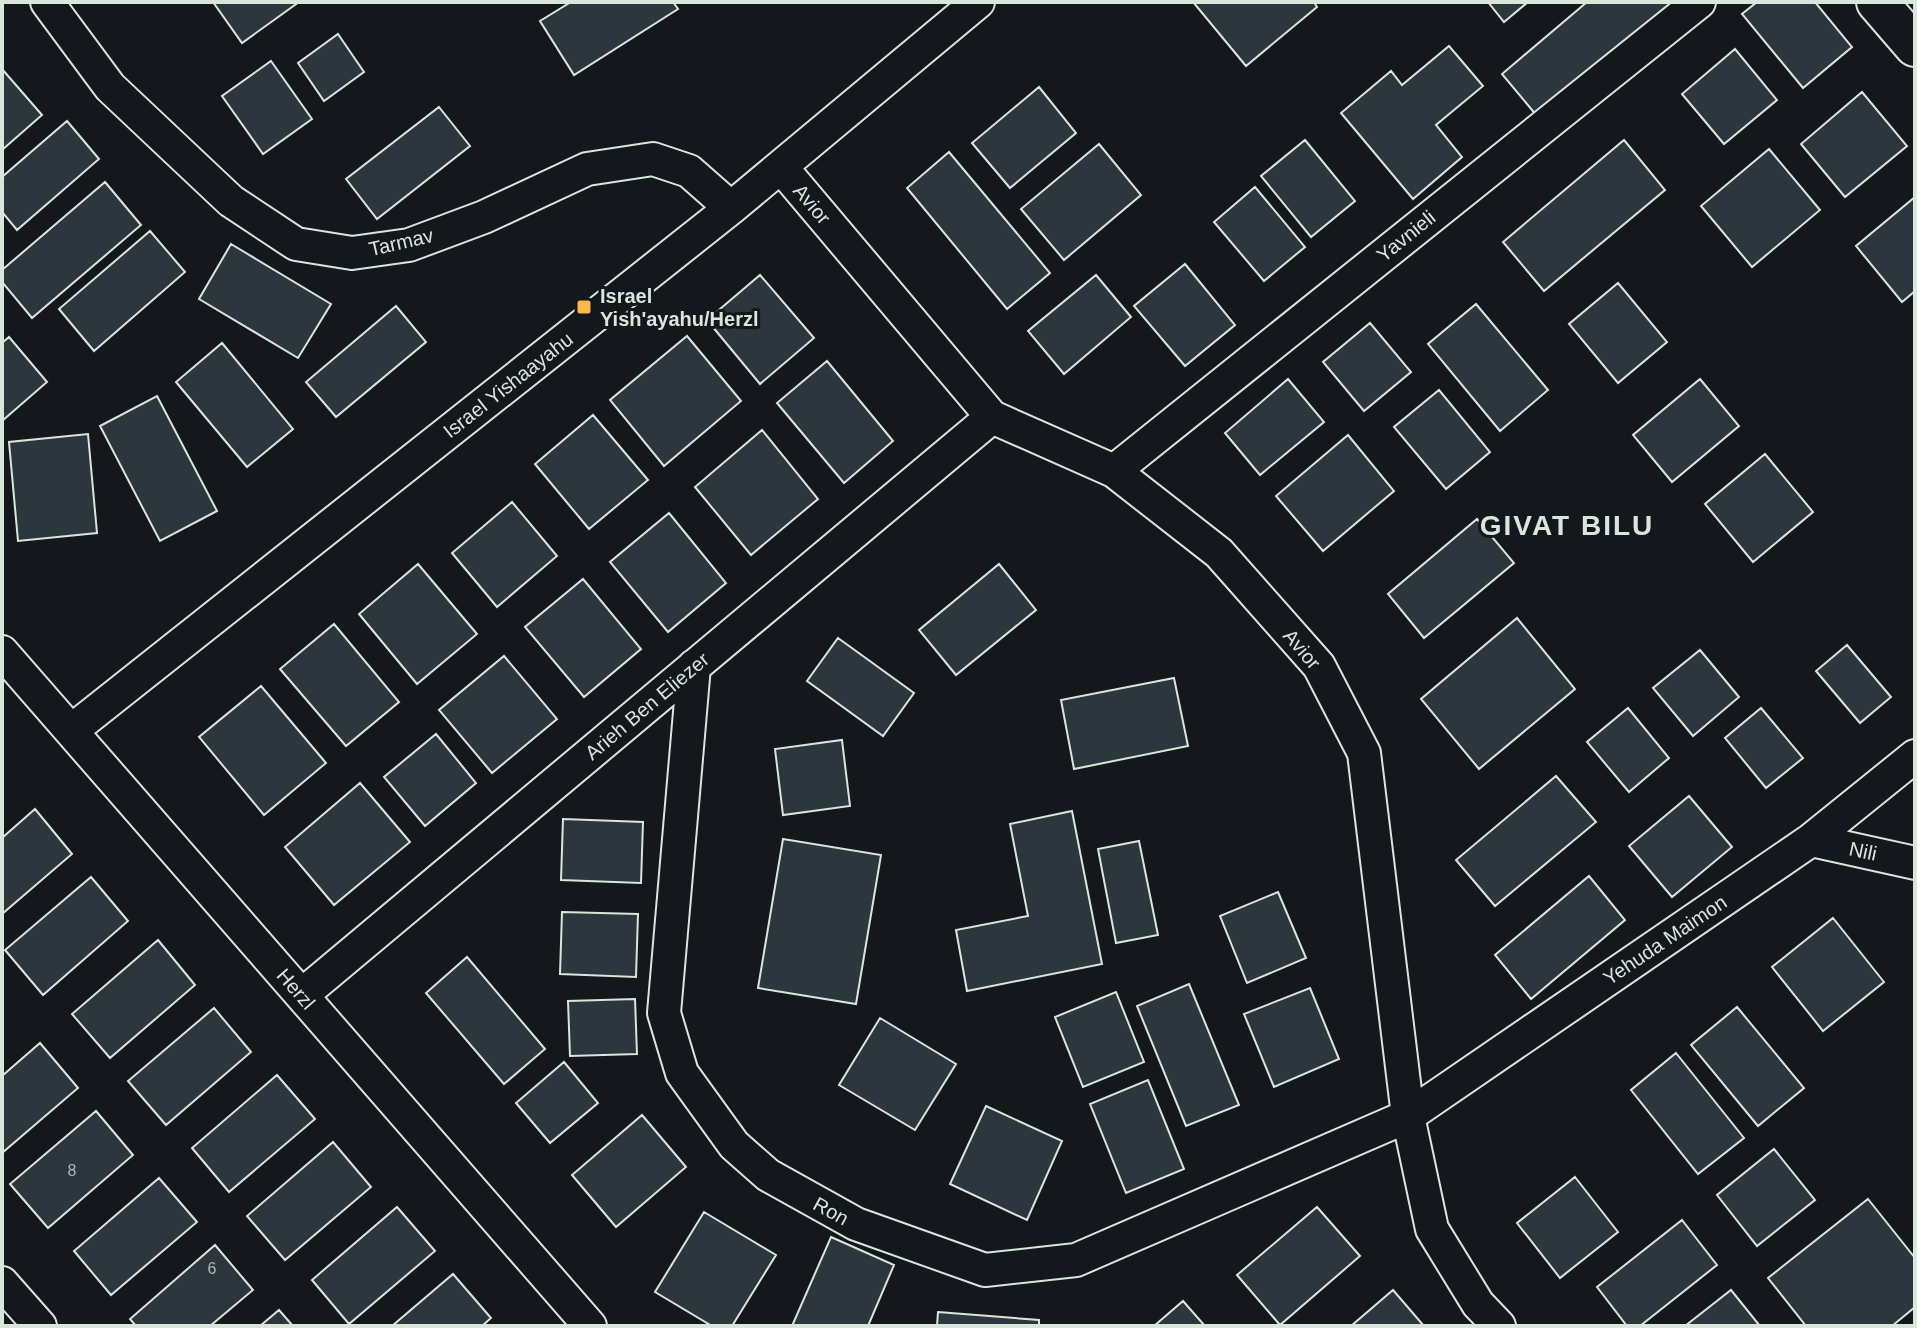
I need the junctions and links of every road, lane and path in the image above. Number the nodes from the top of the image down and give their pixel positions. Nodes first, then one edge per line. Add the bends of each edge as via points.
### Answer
1 (47, 2) edge
2 (978, 2) edge
3 (1699, 2) edge
4 (1877, 2) edge
5 (1915, 46) edge
6 (781, 167) junction
7 (731, 208) junction
8 (992, 417) junction
9 (1114, 471) junction
10 (2, 652) edge
11 (694, 666) junction
12 (71, 731) junction
13 (1915, 756) edge
14 (1811, 840) junction
15 (1915, 863) edge
16 (302, 995) junction
17 (1408, 1116) junction
18 (2, 1283) edge
19 (40, 1326) edge
20 (590, 1326) edge
21 (1499, 1326) edge

1 - 7 street, Tarmav via 110,87 231,201 296,244 352,253 409,245 587,169 653,159 689,171
2 - 6 street, Israel Yishaayahu
3 - 9 street, Yavnieli
4 - 5 street
6 - 7 street, Israel Yishaayahu
6 - 8 street, Avior
7 - 12 street, Israel Yishaayahu
8 - 9 street, Avior
8 - 11 street, Arieh Ben Eliezer
9 - 17 street, Avior via 1219,553 1319,666 1364,753
10 - 12 street, Herzl
11 - 16 street, Arieh Ben Eliezer
11 - 17 street, Ron via 664,1013 682,1073 734,1145 768,1175 856,1224 985,1270 1076,1260
12 - 16 street, Herzl
13 - 14 street, Yehuda Maimon
14 - 15 street, Nili
14 - 17 street, Yehuda Maimon
16 - 20 street, Herzl
17 - 21 street, Avior via 1432,1229 1478,1304
18 - 19 street

